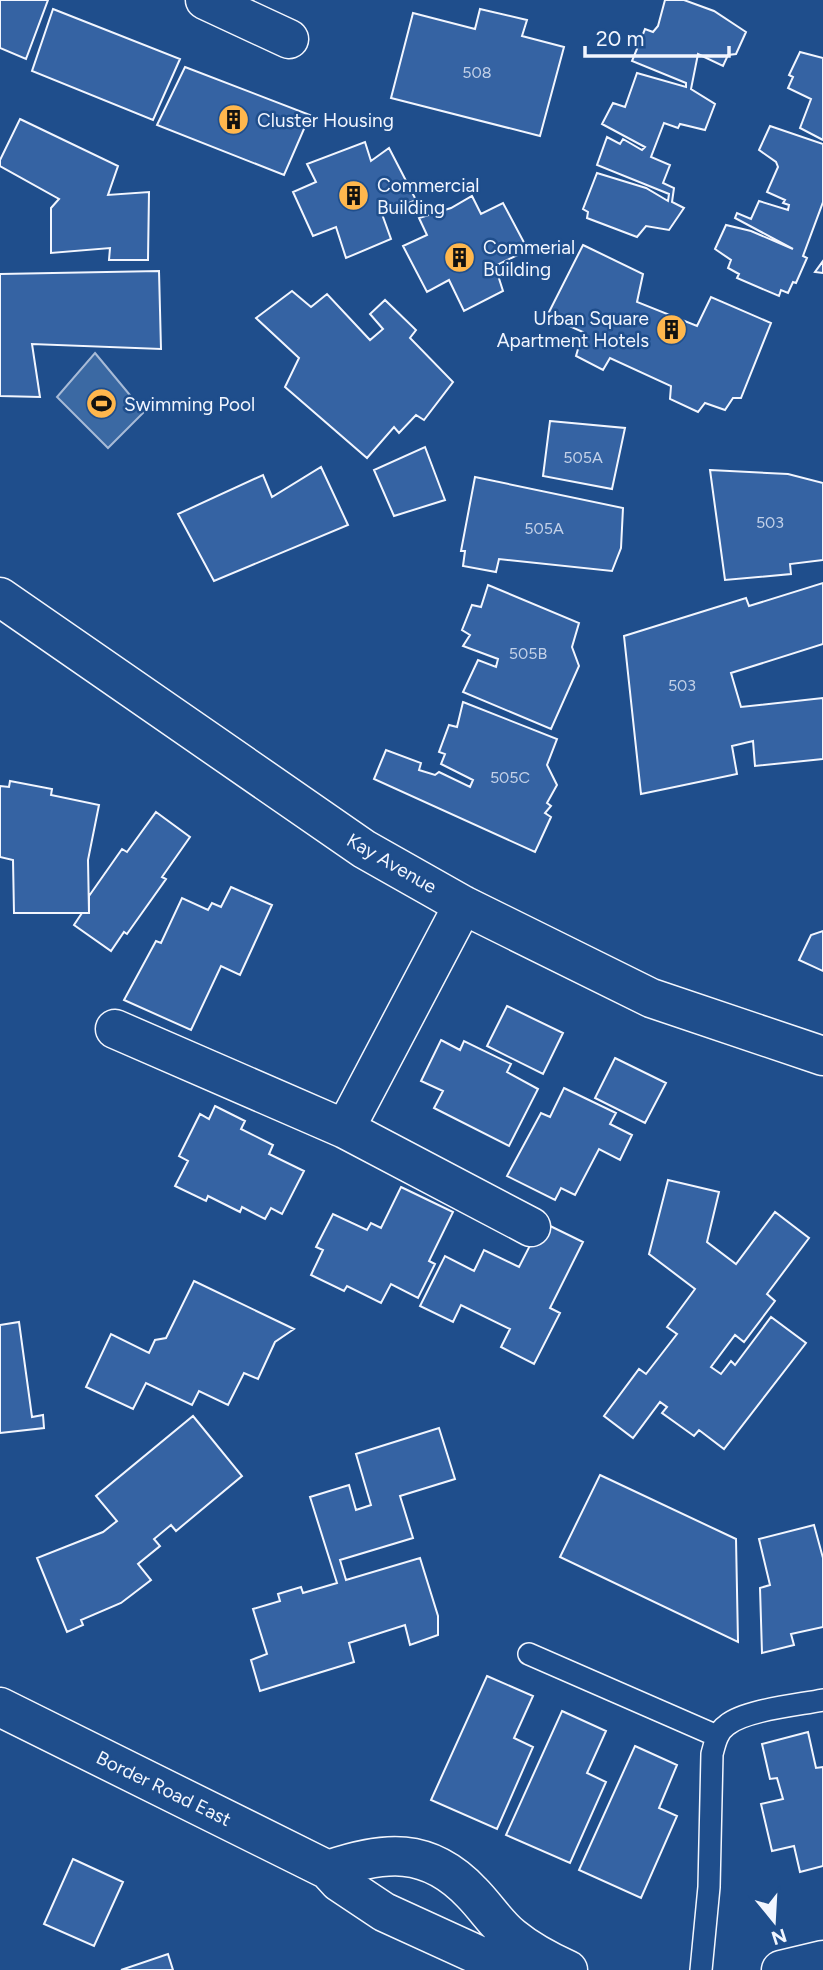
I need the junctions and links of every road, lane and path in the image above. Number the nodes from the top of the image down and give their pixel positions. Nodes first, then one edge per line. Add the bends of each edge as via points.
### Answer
1 (205, 0) edge
2 (289, 40) dead end
3 (0, 597) edge
4 (463, 905) junction
5 (115, 1029) dead end
6 (823, 1056) edge
7 (345, 1129) junction
8 (531, 1227) dead end
9 (529, 1654) dead end
10 (823, 1700) edge
11 (0, 1707) edge
12 (718, 1735) junction
13 (328, 1870) junction
14 (823, 1960) edge
15 (538, 1967) edge
16 (701, 1970) edge
17 (781, 1970) edge

1 - 2 street
3 - 4 street, Kay Avenue via 364,849
4 - 6 street, Kay Avenue via 651,998
4 - 7 street
5 - 7 street
7 - 8 street
9 - 12 lane
10 - 12 lane via 745,1717 727,1724
11 - 13 street, Border Road East
12 - 16 lane via 712,1754 709,1887
13 - 15 street, Border Road East via 384,1912
13 - 15 street, Border Road East via 372,1856 412,1856 424,1861 454,1876
14 - 17 street

